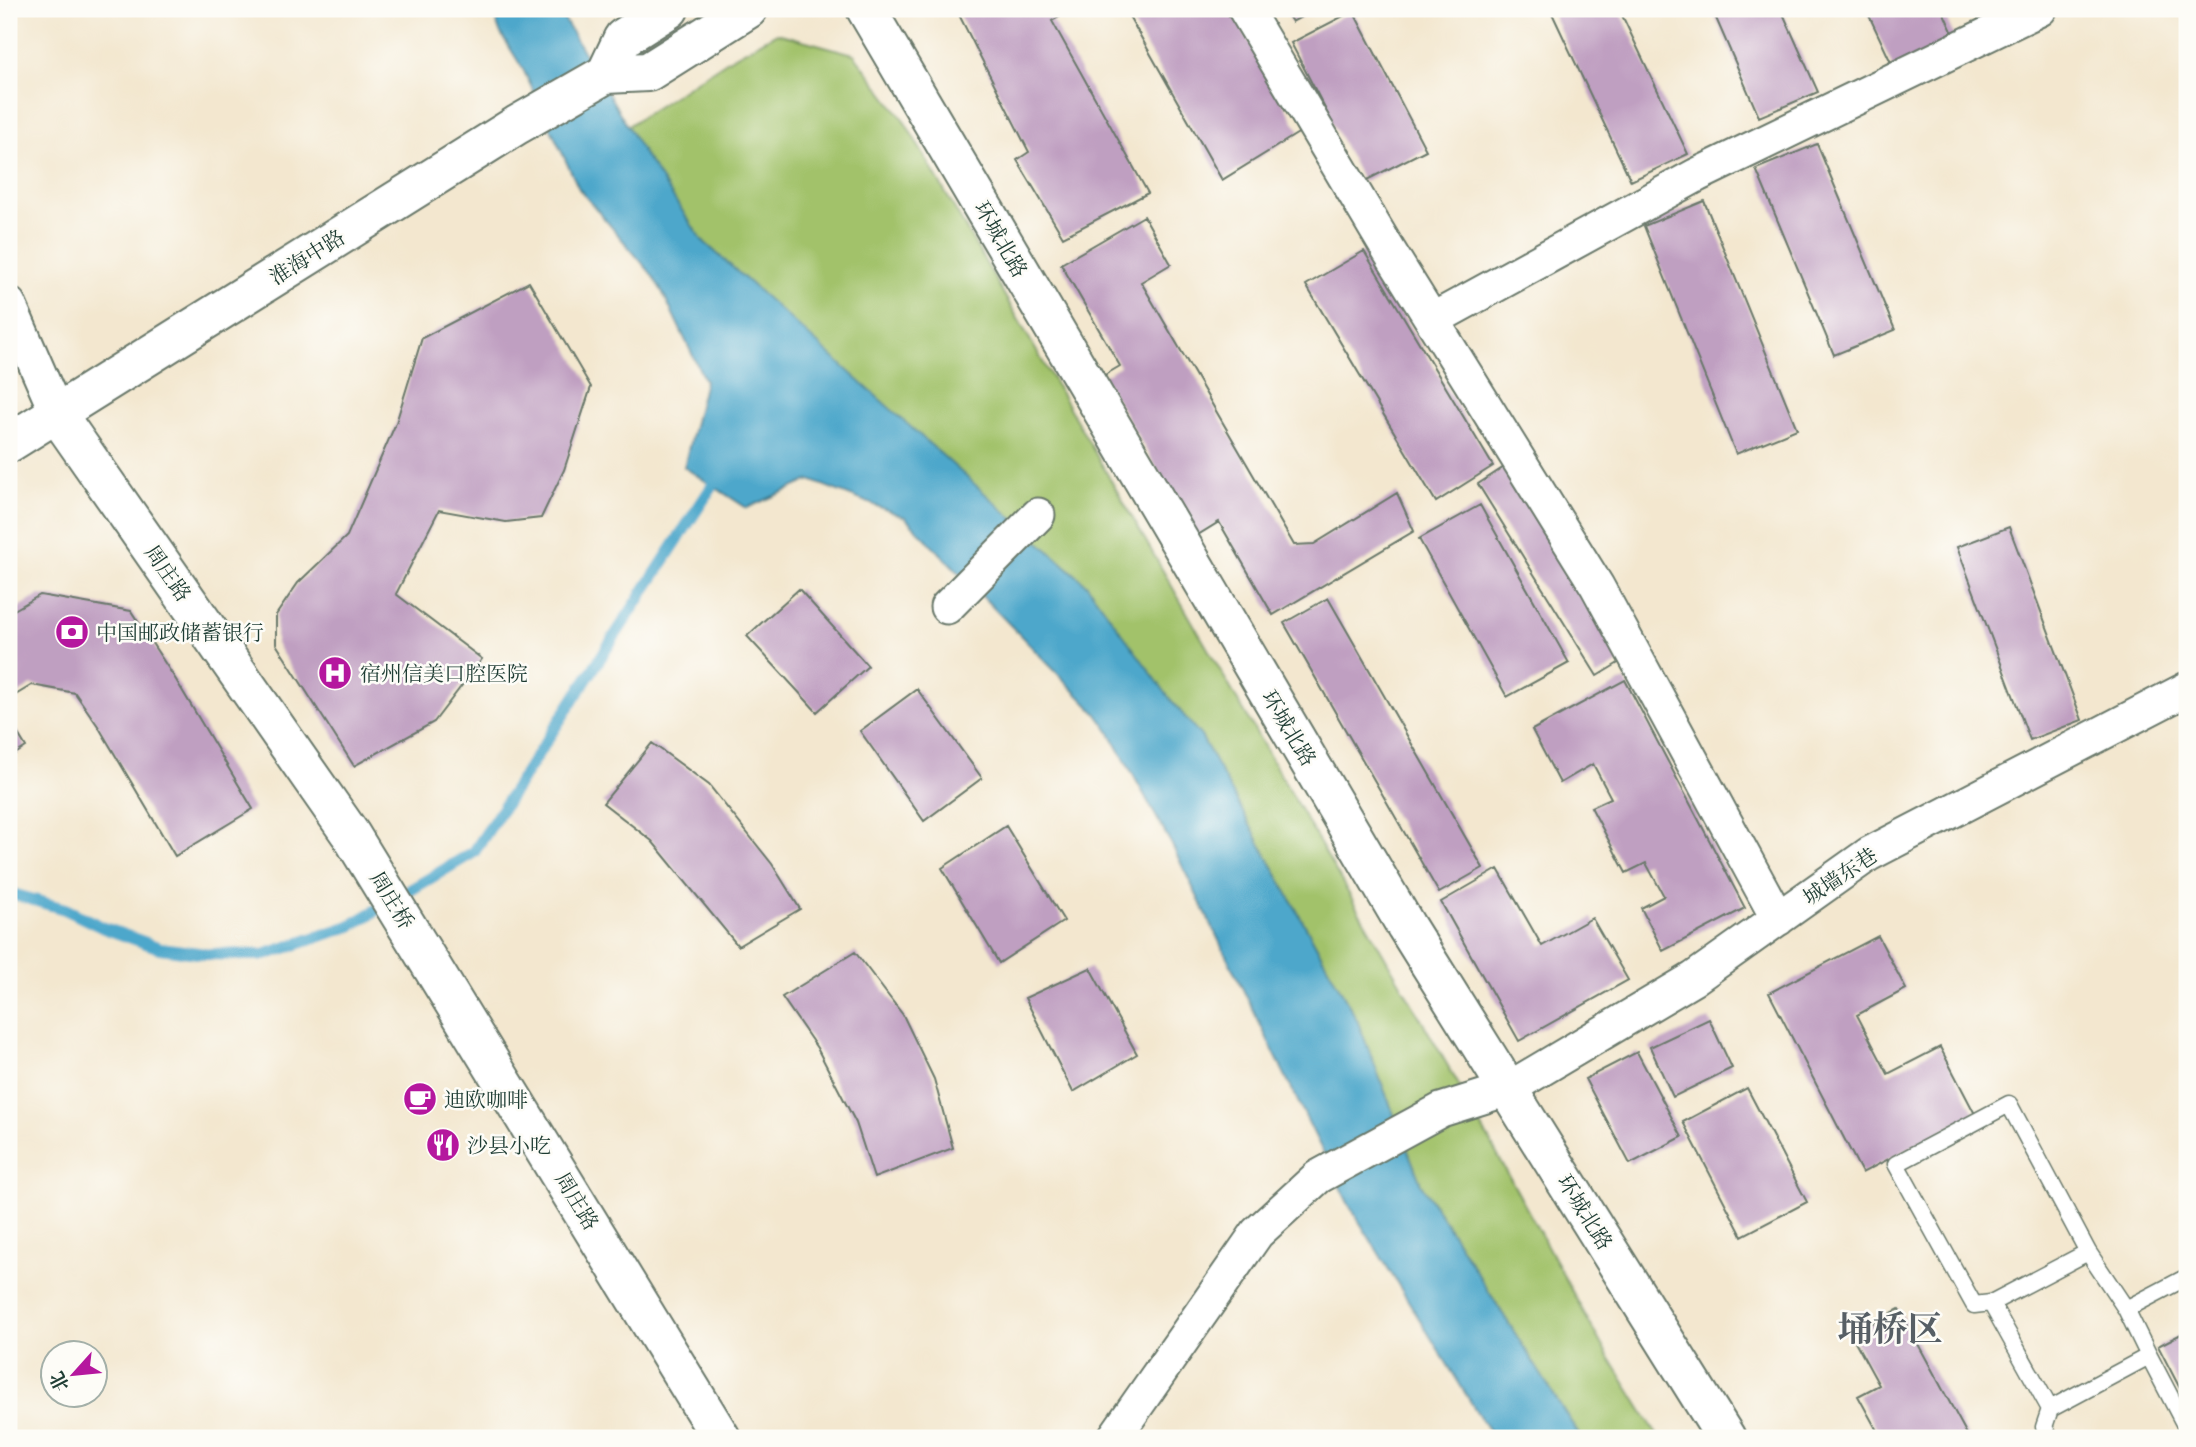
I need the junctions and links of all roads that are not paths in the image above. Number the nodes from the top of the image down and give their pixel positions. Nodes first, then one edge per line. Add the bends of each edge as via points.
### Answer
1 (669, 9) edge
2 (748, 9) edge
3 (866, 9) edge
4 (1245, 9) edge
5 (2040, 9) edge
6 (606, 74) junction
7 (9, 304) edge
8 (1432, 320) junction
9 (57, 414) junction
10 (9, 443) edge
11 (1038, 515) dead end
12 (947, 607) dead end
13 (2187, 689) edge
14 (351, 835) joint
15 (1778, 919) junction
16 (432, 964) joint
17 (1508, 1089) junction
18 (2088, 1252) junction
19 (2187, 1277) edge
20 (1992, 1303) junction
21 (2126, 1309) junction
22 (2149, 1356) junction
23 (2050, 1409) junction
24 (2187, 1429) edge
25 (721, 1438) edge
26 (1114, 1438) edge
27 (1726, 1438) edge
28 (2050, 1438) edge

1 - 6 main road via 623,38
2 - 6 main road, 淮海中路 via 648,72
3 - 17 main road, 环城北路 via 1406,926
4 - 8 street
5 - 8 street via 1698,175
6 - 9 main road, 淮海中路 via 517,125
7 - 9 street
8 - 15 street via 1597,586
9 - 10 main road, 淮海中路
9 - 14 main road, 周庄路
11 - 12 street
13 - 15 street, 城墙东巷 via 1869,854
14 - 16 main road, 周庄桥
15 - 17 street, 城墙东巷 via 1693,979
16 - 25 main road, 周庄路
17 - 26 street, 城墙东巷 via 1441,1110 1318,1177 1257,1234
17 - 27 main road, 环城北路
18 - 20 lane
18 - 20 lane via 2008,1104 1896,1164 1974,1304
18 - 21 lane
19 - 21 lane
20 - 23 lane
21 - 22 lane
22 - 23 lane
22 - 24 lane
23 - 28 lane via 2044,1427

